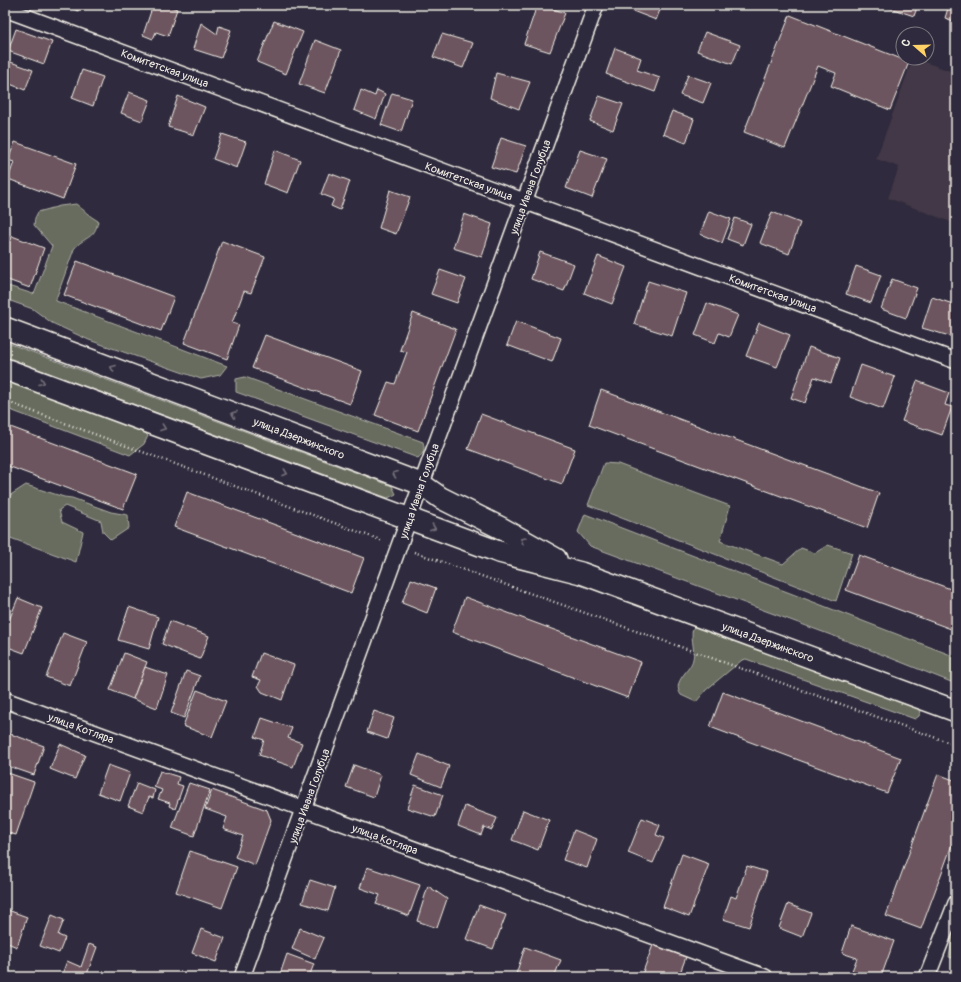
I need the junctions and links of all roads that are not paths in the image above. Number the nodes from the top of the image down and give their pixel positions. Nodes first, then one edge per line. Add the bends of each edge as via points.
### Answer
1 (596, 5) edge
2 (5, 9) edge
3 (525, 201) junction
4 (5, 328) edge
5 (956, 361) edge
6 (5, 369) edge
7 (421, 484) junction
8 (408, 519) junction
9 (581, 573) junction
10 (5, 700) edge
11 (956, 711) edge
12 (304, 809) junction
13 (956, 903) edge
14 (242, 977) edge
15 (765, 977) edge
16 (927, 977) edge

1 - 3 street, улица Ивана Голубца
2 - 3 street, Комитетская улица
3 - 5 street, Комитетская улица
3 - 7 street, улица Ивана Голубца
7 -> 4 main road, улица Дзержинского
6 -> 8 main road, улица Дзержинского
7 - 8 street, улица Ивана Голубца
9 -> 7 main road, улица Дзержинского via 441,498
8 -> 9 main road, улица Дзержинского via 499,552
8 - 12 street, улица Ивана Голубца
9 - 11 main road, улица Дзержинского
10 - 12 street, улица Котляра
12 - 14 street, улица Ивана Голубца
12 - 15 street, улица Котляра
13 - 16 street

